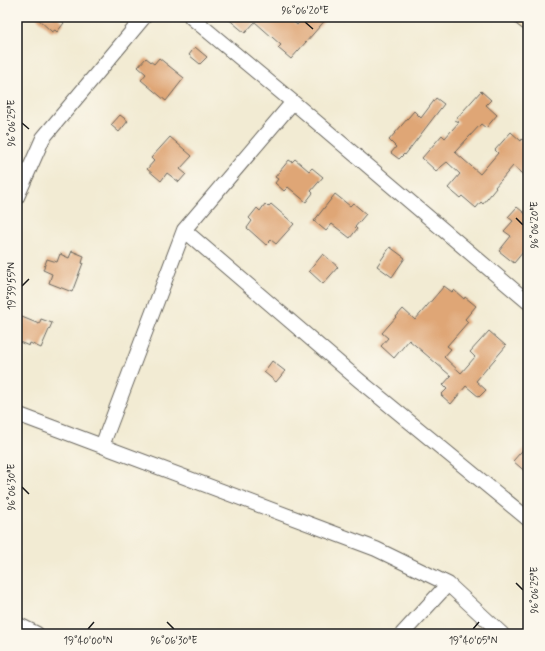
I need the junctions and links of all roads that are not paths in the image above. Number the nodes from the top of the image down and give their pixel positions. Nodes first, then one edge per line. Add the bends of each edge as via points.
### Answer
1 (144, 17) edge
2 (191, 17) edge
3 (524, 17) edge
4 (528, 20) edge
5 (293, 102) junction
6 (17, 197) edge
7 (184, 230) junction
8 (528, 302) edge
9 (17, 414) edge
10 (102, 446) junction
11 (528, 518) edge
12 (448, 584) junction
13 (17, 624) edge
14 (37, 634) edge
15 (402, 634) edge
16 (502, 634) edge

1 - 6 street via 43,138
2 - 5 street
3 - 4 street
5 - 7 street
5 - 8 street
7 - 10 street
7 - 11 street via 360,380
9 - 10 street
10 - 12 street via 376,549
12 - 15 street
12 - 16 street
13 - 14 street

